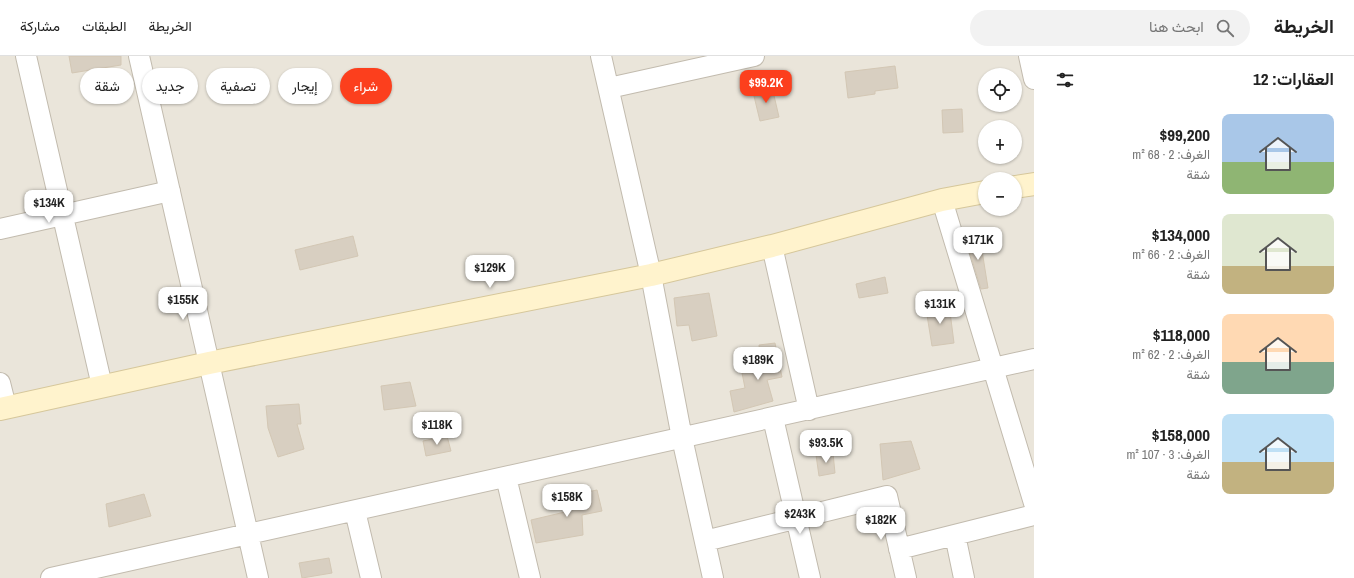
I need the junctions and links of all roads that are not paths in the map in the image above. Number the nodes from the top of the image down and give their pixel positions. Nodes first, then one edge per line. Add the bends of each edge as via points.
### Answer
1 (26, 56) edge
2 (139, 56) edge
3 (601, 56) edge
4 (754, 56) edge
5 (1029, 56) edge
6 (694, 62) edge
7 (1034, 79) edge
8 (609, 88) junction
9 (1034, 184) edge
10 (1022, 186) edge
11 (170, 191) junction
12 (978, 193) edge
13 (942, 200) junction
14 (63, 215) junction
15 (0, 229) edge
16 (772, 246) junction
17 (651, 275) junction
18 (1034, 359) edge
19 (209, 363) junction
20 (993, 368) junction
21 (0, 383) edge
22 (102, 386) junction
23 (3, 408) edge
24 (809, 410) junction
25 (773, 418) junction
26 (682, 438) junction
27 (506, 477) junction
28 (1034, 503) edge
29 (355, 511) junction
30 (1034, 514) edge
31 (797, 519) junction
32 (248, 535) junction
33 (955, 535) junction
34 (705, 541) junction
35 (899, 549) junction
36 (131, 569) edge
37 (51, 578) edge
38 (258, 578) edge
39 (371, 578) edge
40 (530, 578) edge
41 (713, 578) edge
42 (810, 578) edge
43 (906, 578) edge
44 (964, 578) edge

1 - 14 street
2 - 11 street
3 - 8 street
4 - 6 street
5 - 7 street
6 - 8 street
8 - 17 street
9 - 10 street
11 - 14 street
11 - 19 street
12 - 13 street
13 - 16 street
13 - 20 street
14 - 15 street
14 - 22 street
16 - 17 street
16 - 24 street
17 - 19 street
17 - 26 street
18 - 20 street
19 - 22 street
19 - 32 street
20 - 24 street
20 - 28 street
21 - 23 street
22 - 23 street
24 - 25 street
25 - 26 street
25 - 31 street
26 - 27 street
26 - 34 street
27 - 29 street
27 - 40 street
29 - 32 street
29 - 39 street
30 - 33 street
31 - 34 street
31 - 35 street via 887,496
31 - 42 street
32 - 36 street
32 - 38 street
33 - 35 street
33 - 44 street
34 - 41 street
35 - 43 street
36 - 37 street

